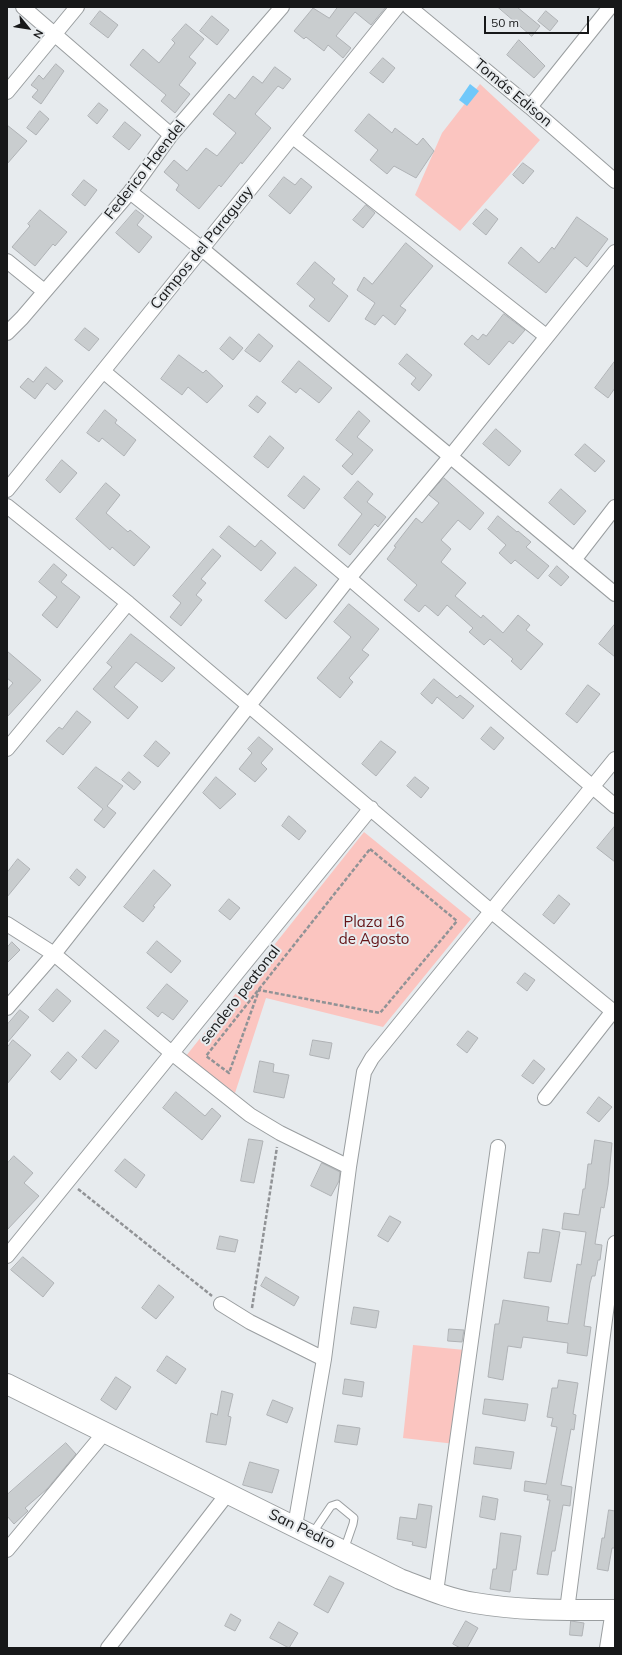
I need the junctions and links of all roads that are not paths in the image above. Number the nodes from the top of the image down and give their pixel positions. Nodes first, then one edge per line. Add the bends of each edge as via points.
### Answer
1 (23, 7) edge
2 (77, 7) edge
3 (282, 7) edge
4 (397, 7) edge
5 (409, 7) edge
6 (610, 7) edge
7 (55, 35) junction
8 (7, 92) edge
9 (530, 107) junction
10 (171, 135) junction
11 (293, 137) junction
12 (615, 181) edge
13 (130, 192) junction
14 (202, 248) junction
15 (615, 252) edge
16 (7, 261) edge
17 (44, 291) junction
18 (7, 332) edge
19 (546, 336) junction
20 (103, 371) junction
21 (450, 457) junction
22 (7, 490) edge
23 (7, 506) edge
24 (615, 507) edge
25 (574, 560) junction
26 (349, 578) junction
27 (615, 594) edge
28 (128, 603) junction
29 (250, 706) junction
30 (7, 749) edge
31 (615, 759) edge
32 (592, 788) junction
33 (615, 806) edge
34 (371, 808) junction
35 (492, 912) junction
36 (7, 924) edge
37 (54, 954) junction
38 (7, 1008) edge
39 (614, 1012) edge
40 (173, 1054) junction
41 (545, 1098) dead end
42 (498, 1146) dead end
43 (349, 1167) junction
44 (615, 1242) edge
45 (7, 1256) edge
46 (221, 1304) road end
47 (324, 1359) junction
48 (7, 1384) edge
49 (106, 1432) junction
50 (228, 1493) junction
51 (304, 1530) junction
52 (7, 1550) edge
53 (344, 1550) junction
54 (436, 1592) junction
55 (567, 1610) junction
56 (614, 1610) edge
57 (108, 1648) edge
58 (607, 1648) edge

1 - 7 street
2 - 7 street
3 - 10 street, Federico Haendel
4 - 11 street, Campos del Paraguay
5 - 9 street, Tomás Edison
6 - 9 street
7 - 8 street
7 - 10 street
9 - 12 street, Tomás Edison
10 - 13 street, Federico Haendel
11 - 14 street, Campos del Paraguay
11 - 19 street
13 - 14 street
13 - 17 street, Federico Haendel
14 - 20 street, Campos del Paraguay
14 - 21 street
15 - 19 street
16 - 17 street
17 - 18 street, Federico Haendel
19 - 21 street
20 - 22 street, Campos del Paraguay
20 - 26 street
21 - 25 street
21 - 26 street
23 - 28 street
24 - 25 street
25 - 27 street
26 - 29 street
26 - 32 street
28 - 29 street
28 - 30 street
29 - 34 street
29 - 37 street
31 - 32 street
32 - 33 street
32 - 35 street
34 - 35 street
34 - 40 street
35 - 39 street
35 - 43 street via 372,1058 364,1072
36 - 37 street
37 - 38 street
37 - 40 street
39 - 41 street
40 - 43 street via 250,1115
40 - 45 street
42 - 54 street
43 - 47 street
44 - 55 street
46 - 47 street via 250,1322
47 - 51 street
48 - 49 main road, San Pedro
49 - 50 main road, San Pedro
49 - 52 street
50 - 51 main road, San Pedro
50 - 57 street
51 - 53 main road, San Pedro
51 - 53 lane via 331,1506 337,1504 354,1518
53 - 54 main road, San Pedro via 400,1578
54 - 55 main road, San Pedro via 475,1603
55 - 56 main road, San Pedro
56 - 58 street

